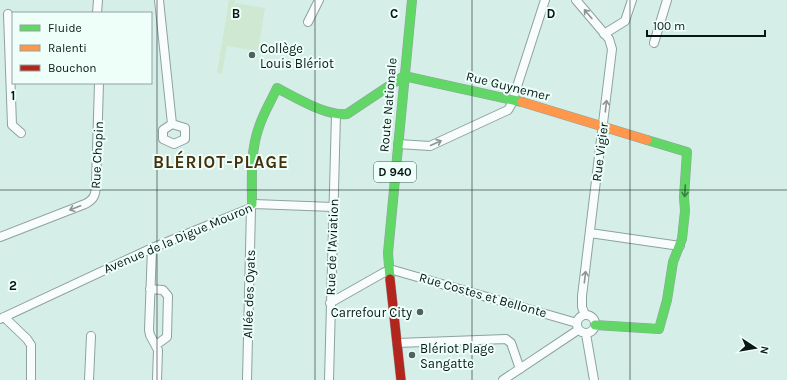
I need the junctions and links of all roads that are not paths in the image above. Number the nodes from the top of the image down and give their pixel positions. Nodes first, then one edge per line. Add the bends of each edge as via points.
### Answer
1 (98, 0) edge
2 (159, 0) edge
3 (319, 0) edge
4 (412, 0) edge
5 (545, 0) edge
6 (576, 0) edge
7 (632, 0) edge
8 (667, 0) edge
9 (97, 12) edge
10 (7, 14) edge
11 (308, 22) dead end
12 (604, 34) junction
13 (654, 44) dead end
14 (404, 76) junction
15 (100, 84) edge
16 (513, 99) junction
17 (336, 114) junction
18 (172, 124) dead end
19 (603, 127) junction
20 (20, 133) dead end
21 (398, 144) junction
22 (252, 206) junction
23 (333, 207) junction
24 (590, 233) junction
25 (0, 237) edge
26 (680, 246) junction
27 (152, 248) junction
28 (389, 270) junction
29 (150, 289) junction
30 (330, 304) junction
31 (585, 315) junction
32 (2, 318) edge
33 (595, 325) junction
34 (577, 326) junction
35 (586, 334) junction
36 (91, 336) dead end
37 (397, 343) junction
38 (156, 345) junction
39 (520, 369) junction
40 (32, 380) edge
41 (89, 380) edge
42 (157, 380) edge
43 (247, 380) edge
44 (329, 380) edge
45 (401, 380) edge
46 (503, 380) edge
47 (594, 380) edge

1 - 9 street
2 - 18 street
3 - 11 street
4 - 14 street, Route Nationale / D 940
5 - 16 street
12 -> 6 street, Rue Vigier
7 - 12 street via 625,21
8 - 13 street
10 - 20 street via 12,125
19 -> 12 street, Rue Vigier via 612,51 611,42
14 - 16 street, Rue Guynemer
14 - 17 street via 347,114
14 - 21 street, Route Nationale / D 940
15 -> 25 street, Rue Chopin via 94,197 85,204
16 - 19 street, Rue Guynemer
21 -> 16 street via 430,146 507,111
17 - 22 street via 277,88 255,139
17 - 23 street, Rue de l'Aviation
19 - 24 street, Rue Vigier
19 -> 26 street, Rue Guynemer via 687,152 685,211
21 - 28 street, Route Nationale / D 940 via 388,247
22 - 23 street, Avenue de la Digue Mouron
22 - 27 street, Avenue de la Digue Mouron
22 - 43 street, Allée des Oyats
23 - 30 street, Rue de l'Aviation
24 - 26 street
31 -> 24 street, Rue Vigier via 582,300
26 - 33 street via 673,262 659,329
27 - 29 street
27 - 32 street, Avenue de la Digue Mouron
28 - 30 street
28 - 34 street, Rue Costes et Bellonte
28 - 37 street, Route Nationale / D 940
29 - 38 street via 149,330
29 - 38 street via 163,290 168,296 167,337
30 - 44 street, Rue de l'Aviation
31 - 33 street via 592,317
31 - 34 street via 579,318
32 - 40 street via 31,345
33 - 35 street via 592,331
34 - 35 street
34 - 39 street
35 - 47 street
36 - 41 street
37 - 39 street via 506,339 511,343
37 - 45 street, Route Nationale / D 940
38 - 42 street
39 - 46 street

